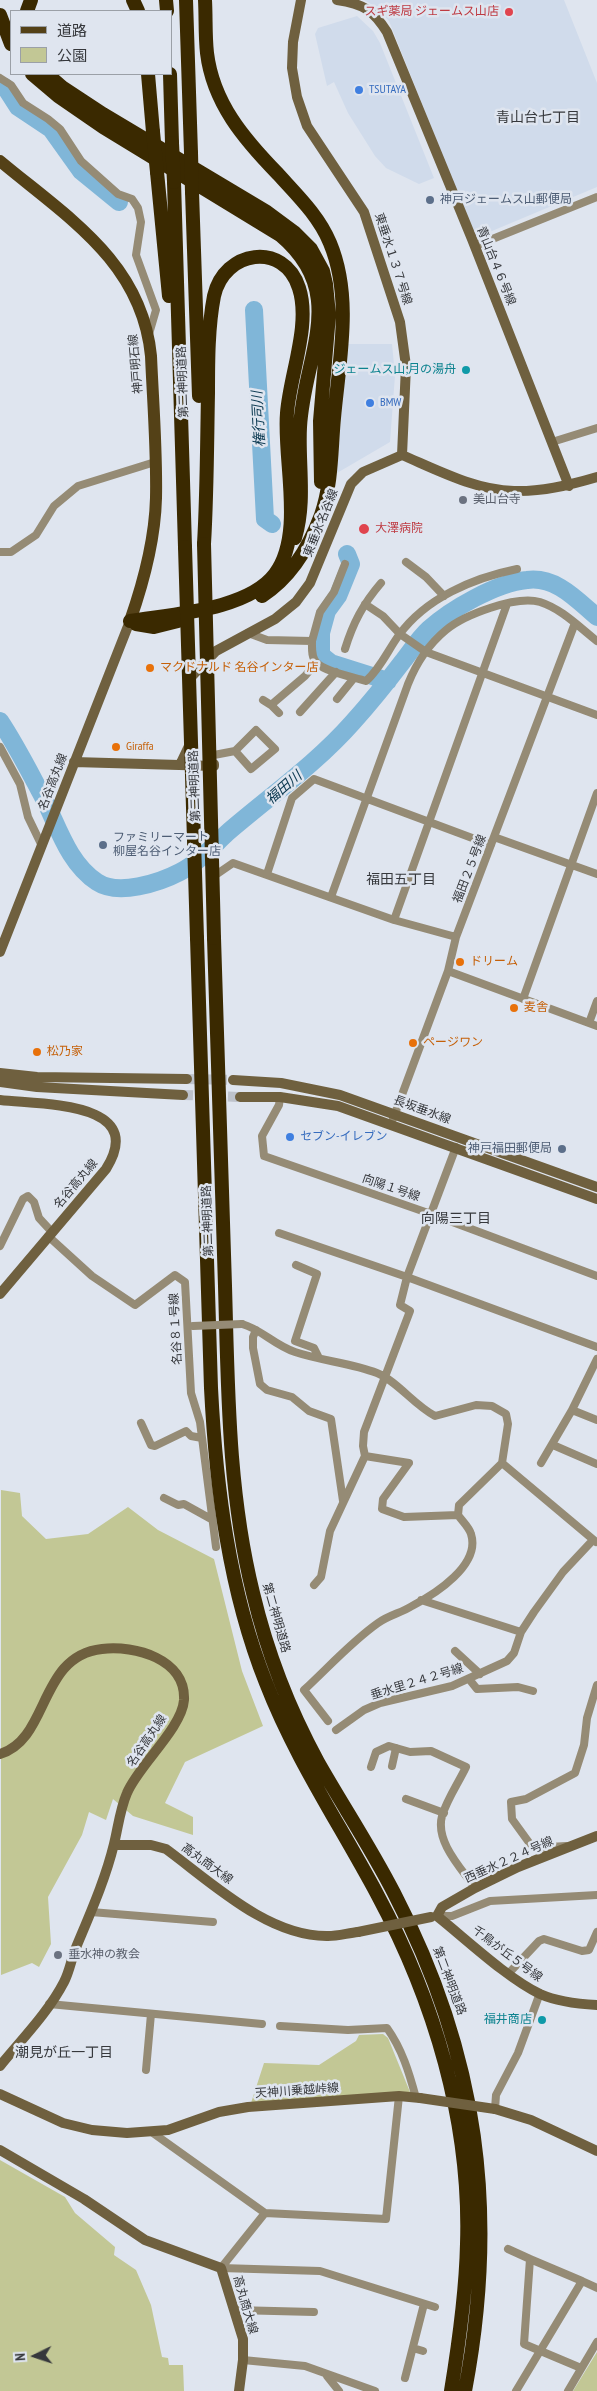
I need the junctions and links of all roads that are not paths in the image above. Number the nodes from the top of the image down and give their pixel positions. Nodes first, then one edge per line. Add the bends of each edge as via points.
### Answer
1 (186, 0) edge
2 (205, 0) edge
3 (302, 0) edge
4 (337, 0) edge
5 (0, 15) edge
6 (10, 41) edge
7 (33, 75) edge
8 (48, 75) edge
9 (148, 75) edge
10 (170, 75) edge
11 (0, 78) edge
12 (0, 161) edge
13 (597, 197) edge
14 (475, 246) junction
15 (149, 334) junction
16 (180, 406) junction
17 (597, 428) edge
18 (552, 442) junction
19 (402, 455) junction
20 (155, 462) junction
21 (597, 477) edge
22 (569, 486) junction
23 (316, 527) junction
24 (204, 544) junction
25 (0, 552) edge
26 (406, 562) dead end
27 (345, 564) dead end
28 (516, 569) dead end
29 (275, 573) junction
30 (381, 584) dead end
31 (444, 596) junction
32 (364, 604) junction
33 (507, 604) junction
34 (130, 621) junction
35 (575, 623) junction
36 (248, 633) junction
37 (400, 634) junction
38 (312, 641) junction
39 (597, 641) edge
40 (345, 649) dead end
41 (426, 652) junction
42 (208, 660) junction
43 (316, 663) junction
44 (336, 672) junction
45 (482, 674) junction
46 (354, 678) junction
47 (547, 698) junction
48 (337, 699) dead end
49 (263, 700) dead end
50 (271, 705) junction
51 (300, 712) dead end
52 (279, 713) dead end
53 (597, 715) edge
54 (0, 747) edge
55 (234, 751) junction
56 (214, 755) junction
57 (74, 762) junction
58 (180, 765) junction
59 (597, 793) edge
60 (366, 797) junction
61 (430, 822) junction
62 (492, 841) junction
63 (42, 846) junction
64 (572, 865) junction
65 (217, 874) dead end
66 (267, 874) junction
67 (597, 874) edge
68 (331, 897) junction
69 (394, 920) junction
70 (456, 937) junction
71 (0, 952) edge
72 (448, 971) junction
73 (523, 999) junction
74 (597, 1001) edge
75 (589, 1024) junction
76 (597, 1026) edge
77 (0, 1073) edge
78 (188, 1079) tunnel mouth
79 (233, 1080) tunnel mouth
80 (0, 1082) edge
81 (183, 1095) tunnel mouth
82 (240, 1097) tunnel mouth
83 (280, 1097) junction
84 (0, 1100) edge
85 (395, 1113) junction
86 (392, 1124) junction
87 (456, 1147) junction
88 (597, 1187) edge
89 (597, 1199) edge
90 (431, 1214) junction
91 (279, 1233) dead end
92 (50, 1234) junction
93 (0, 1246) edge
94 (296, 1265) dead end
95 (597, 1276) edge
96 (407, 1278) junction
97 (0, 1294) edge
98 (190, 1326) junction
99 (256, 1330) junction
100 (597, 1347) edge
101 (319, 1358) junction
102 (597, 1359) edge
103 (385, 1378) junction
104 (572, 1410) junction
105 (597, 1420) edge
106 (140, 1423) dead end
107 (202, 1438) junction
108 (553, 1445) junction
109 (365, 1456) junction
110 (502, 1463) junction
111 (542, 1463) dead end
112 (597, 1464) edge
113 (164, 1498) dead end
114 (343, 1501) junction
115 (458, 1515) junction
116 (211, 1519) junction
117 (595, 1541) edge
118 (216, 1547) dead end
119 (314, 1586) dead end
120 (421, 1600) junction
121 (521, 1632) junction
122 (456, 1652) dead end
123 (480, 1674) junction
124 (468, 1678) junction
125 (597, 1685) edge
126 (533, 1691) dead end
127 (328, 1721) dead end
128 (336, 1730) dead end
129 (396, 1748) junction
130 (0, 1754) edge
131 (392, 1766) dead end
132 (371, 1767) dead end
133 (406, 1799) dead end
134 (444, 1813) junction
135 (597, 1836) edge
136 (114, 1845) junction
137 (573, 1845) junction
138 (475, 1888) junction
139 (597, 1895) edge
140 (91, 1912) junction
141 (434, 1917) junction
142 (212, 1922) dead end
143 (597, 1932) edge
144 (509, 1973) junction
145 (540, 1994) junction
146 (49, 2004) junction
147 (597, 2005) edge
148 (150, 2014) junction
149 (262, 2024) dead end
150 (280, 2026) dead end
151 (0, 2066) edge
152 (146, 2070) dead end
153 (0, 2094) edge
154 (399, 2096) junction
155 (418, 2098) junction
156 (495, 2109) junction
157 (153, 2133) junction
158 (0, 2150) edge
159 (597, 2151) edge
160 (265, 2213) junction
161 (508, 2249) dead end
162 (530, 2259) junction
163 (221, 2268) junction
164 (582, 2281) junction
165 (465, 2288) junction
166 (597, 2288) edge
167 (424, 2304) junction
168 (435, 2306) dead end
169 (234, 2310) junction
170 (314, 2312) dead end
171 (597, 2342) edge
172 (413, 2348) junction
173 (423, 2351) dead end
174 (540, 2351) junction
175 (244, 2360) junction
176 (581, 2368) junction
177 (327, 2376) junction
178 (405, 2378) dead end
179 (239, 2391) edge
180 (338, 2391) edge
181 (375, 2391) edge
182 (444, 2391) edge
183 (450, 2391) edge
184 (465, 2391) edge
185 (516, 2391) edge
186 (568, 2391) edge

1 - 24 highway, 第二神明道路, bridge
2 - 23 highway via 207,53 224,106 244,137 300,197 322,228 340,277 343,314 329,480
3 - 19 street, 東垂水１３７号線 via 293,42 292,68 297,97 307,126 364,212 400,322 406,366
4 - 14 street, 青山台４６号線 via 354,2 374,13 387,32
5 - 6 highway
7 - 29 highway via 103,127 265,224 292,245 308,265 316,288 319,314 302,410 300,517 291,547
8 - 23 highway via 103,114 282,222 304,241 318,260 326,284 329,315 320,421 321,502
9 - 16 highway, bridge
10 - 16 highway, 第二神明道路, bridge
11 - 15 street via 11,85 23,103 60,129 81,161 118,194 132,199 138,208 141,222 136,255 156,310
12 - 15 main road, 神戸明石線 via 80,228 109,257 138,300
13 - 14 street
14 - 18 street, 青山台４６号線
15 - 20 main road, 神戸明石線
16 - 165 highway, 第二神明道路, bridge via 213,1423 218,1484 231,1562 264,1681 303,1765 382,1903 422,1993 439,2041 461,2145 468,2241
17 - 18 street
18 - 22 street, 青山台４６号線
19 - 22 street via 479,486 515,491
19 - 36 street, 東垂水名谷線 via 363,472 351,484 310,583 296,602 276,619
20 - 25 street via 78,486 54,506 36,535 11,552
20 - 34 main road, 神戸明石線 via 156,498 151,543 143,586
21 - 22 street
23 - 34 highway via 294,566 277,586 255,601 219,614 154,627
24 - 29 highway via 208,359 214,296 221,278 232,266 246,258 264,257 282,264 292,274 299,286 302,307 287,415 290,526 284,557
24 - 184 highway, 第二神明道路, bridge via 228,1414 237,1515 254,1597 282,1684 316,1758 397,1899 436,1985 454,2038 475,2143 482,2241 479,2291
26 - 31 street
27 - 38 street via 334,592 320,612
28 - 31 street via 497,573
29 - 34 highway via 250,593 229,602
30 - 32 street
31 - 37 street via 417,616
32 - 37 street
32 - 40 street
33 - 35 street via 538,602 557,609
33 - 41 street via 474,615 446,630
33 - 45 street
34 - 57 street, 名谷高丸線
35 - 39 street
35 - 47 street, 福田２５号線
36 - 38 street via 267,640
36 - 42 street, 東垂水名谷線 via 216,651
37 - 41 street
37 - 46 street via 366,681
38 - 43 street
41 - 45 street
41 - 60 street via 414,669
42 - 56 street
42 - 58 street, 東垂水名谷線 via 190,676 192,741
43 - 44 street
43 - 50 street
44 - 46 street
44 - 51 street
45 - 47 street
45 - 61 street
46 - 48 street
47 - 53 street
47 - 62 street, 福田２５号線
49 - 50 street
50 - 52 street
54 - 63 street via 20,784 28,816
55 - 55 street via 251,769 275,748 256,730
55 - 56 street
56 - 58 street via 214,766
57 - 58 street
57 - 63 street, 名谷高丸線
59 - 64 street
60 - 61 street
60 - 66 street via 314,779 292,798
60 - 68 street
61 - 62 street
61 - 69 street
62 - 64 street
62 - 70 street, 福田２５号線
63 - 71 street, 名谷高丸線
64 - 67 street
64 - 73 street
65 - 66 street via 233,863
66 - 68 street
68 - 69 street
69 - 70 street
70 - 72 street, 福田２５号線
72 - 73 street
72 - 85 street, 福田２５号線
73 - 75 street
74 - 75 street
75 - 76 street
77 - 78 street via 37,1077
79 - 85 street, 長坂垂水線 via 309,1088
80 - 81 street
82 - 83 street, 長坂垂水線
83 - 86 street, 長坂垂水線 via 338,1106
83 - 90 street, 向陽１号線 via 262,1136 264,1156
84 - 92 street, 名谷高丸線 via 85,1110 103,1118 113,1130 116,1144 111,1161
85 - 86 street, 福田２５号線
85 - 88 street, 長坂垂水線
86 - 87 street, 長坂垂水線
87 - 89 street, 長坂垂水線
87 - 90 street
90 - 95 street, 向陽１号線
90 - 96 street
91 - 96 street
92 - 93 street, 名谷８１号線 via 28,1196 23,1199
92 - 97 street, 名谷高丸線
92 - 98 street, 名谷８１号線 via 92,1276 135,1305 175,1275 185,1282
94 - 101 street via 317,1274 294,1341 314,1348
96 - 100 street
96 - 103 street via 400,1305 410,1312
98 - 99 street, bridge via 242,1324
98 - 107 street, 名谷８１号線 via 191,1393
99 - 101 street via 272,1343
99 - 114 street via 253,1355 260,1384 331,1419
101 - 103 street via 378,1373
102 - 104 street
103 - 109 street via 364,1432
103 - 110 street via 435,1416 476,1406 492,1406 506,1414 508,1424
104 - 105 street
104 - 108 street
106 - 107 street via 151,1445 155,1446 186,1431 191,1436
107 - 116 street, 名谷８１号線
108 - 111 street
108 - 112 street
109 - 114 street
109 - 115 street via 409,1463 383,1499 382,1509 404,1517
110 - 115 street via 459,1505
110 - 117 street
113 - 116 street via 178,1505 184,1504
114 - 119 street via 330,1530 321,1577
115 - 120 street via 471,1534 469,1557 457,1575
116 - 118 street, 名谷８１号線
117 - 121 street, 垂水里２４２号線 via 563,1572
120 - 121 street
120 - 127 street via 376,1624 304,1690
121 - 123 street, 垂水里２４２号線 via 514,1653 507,1661
122 - 123 street
123 - 124 street, 垂水里２４２号線
124 - 126 street via 477,1688 518,1683
124 - 128 street, 垂水里２４２号線 via 452,1686 380,1703
125 - 137 street via 575,1773 526,1799 511,1802 512,1819 533,1848
129 - 131 street
129 - 132 street via 389,1746 376,1752
129 - 134 street via 431,1752 466,1767
130 - 136 street, 名谷高丸線 via 25,1736 63,1668 76,1656 101,1649 124,1648 149,1654 170,1666 181,1681 184,1700 179,1716 127,1792
133 - 134 street
134 - 138 street via 441,1828 444,1840
135 - 137 street, 西垂水２２４号線
136 - 140 street
136 - 141 street, 高丸商大線, bridge via 151,1845 166,1849 250,1911 269,1922 303,1933 327,1936
137 - 138 street, 西垂水２２４号線
138 - 141 street, 西垂水２２４号線 via 442,1906
139 - 141 street via 490,1901 452,1916
140 - 142 street
140 - 146 street via 64,1982
141 - 144 street, 千鳥が丘５号線
143 - 144 street via 589,1950 539,1941
144 - 145 street, 千鳥が丘５号線
145 - 147 street, 千鳥が丘５号線 via 575,2004
145 - 156 street via 518,2052 496,2095
146 - 148 street
146 - 151 street
148 - 149 street
148 - 152 street
150 - 155 street via 348,2030 387,2028 396,2041
153 - 157 street, 天神川乗越峠線 via 63,2123 127,2133
154 - 155 street, 天神川乗越峠線
154 - 157 street, 天神川乗越峠線 via 229,2109
154 - 160 street via 386,2219
155 - 156 street, 天神川乗越峠線, bridge
156 - 159 street, 天神川乗越峠線 via 531,2120
157 - 160 street
158 - 163 street, 高丸商大線 via 146,2240
160 - 163 street
161 - 162 street
162 - 164 street
162 - 174 street via 524,2344
163 - 167 street via 320,2271
163 - 169 street, 高丸商大線
164 - 166 street
164 - 174 street
165 - 182 highway
165 - 183 highway, 第二神明道路
167 - 168 street
167 - 172 street
169 - 170 street
169 - 175 street, 高丸商大線 via 243,2339
171 - 176 street
172 - 173 street
172 - 178 street
174 - 176 street
174 - 185 street
175 - 177 street via 305,2366
175 - 179 street, 高丸商大線
176 - 186 street
177 - 180 street
177 - 181 street

